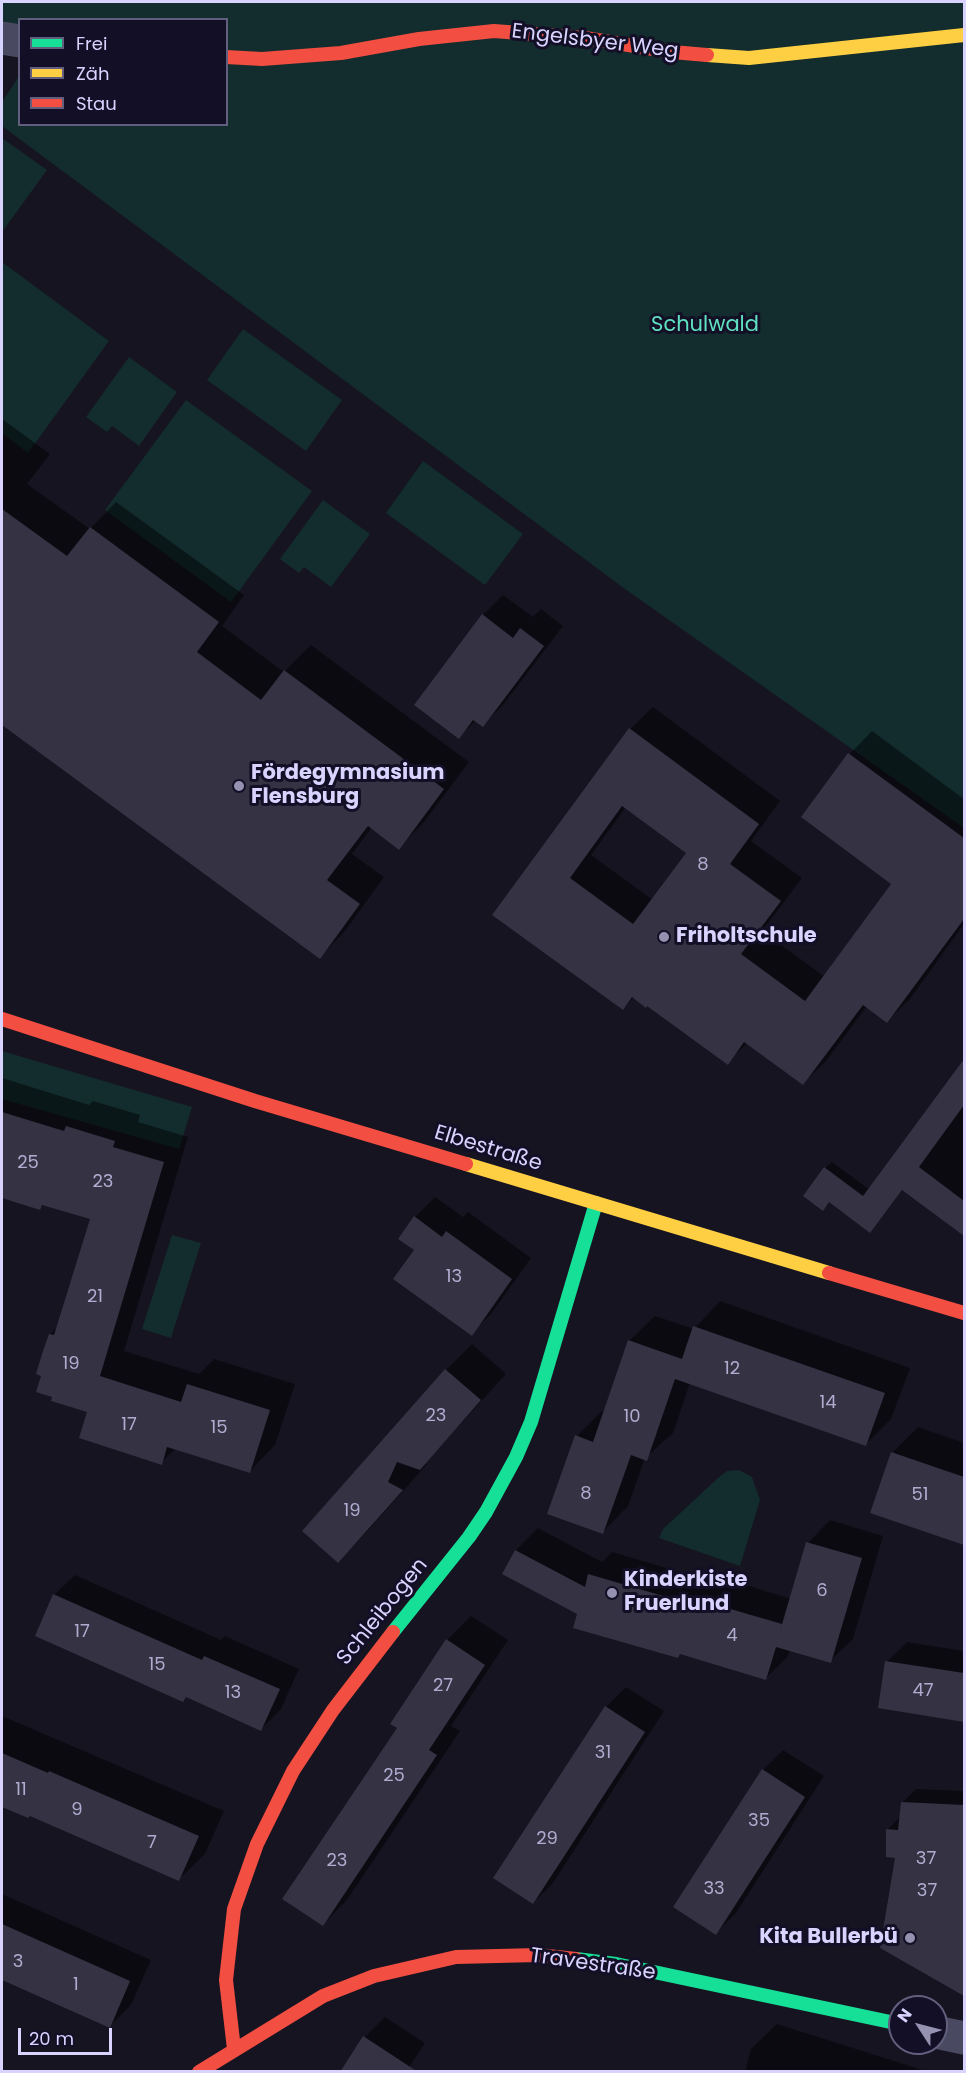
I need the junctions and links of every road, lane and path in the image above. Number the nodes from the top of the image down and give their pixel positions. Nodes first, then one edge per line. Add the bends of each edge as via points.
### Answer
1 (964, 35) edge
2 (2, 38) edge
3 (18, 41) edge
4 (228, 57) edge
5 (2, 1019) edge
6 (596, 1203) junction
7 (964, 1313) edge
8 (888, 2022) edge
9 (948, 2035) edge
10 (964, 2038) edge
11 (234, 2049) junction
12 (199, 2072) edge

1 - 4 street, Engelsbyer Weg via 749,58 494,31 341,53 262,59
2 - 3 street
5 - 6 street, Elbestraße via 255,1101
6 - 7 street, Elbestraße
6 - 11 street, Schleibogen via 531,1422 516,1457 469,1537 328,1719 289,1779 257,1844 234,1909 226,1980
8 - 11 street, Travestraße via 616,1965 538,1955 456,1957 374,1976 323,1996
9 - 10 street
11 - 12 street, Travestraße

